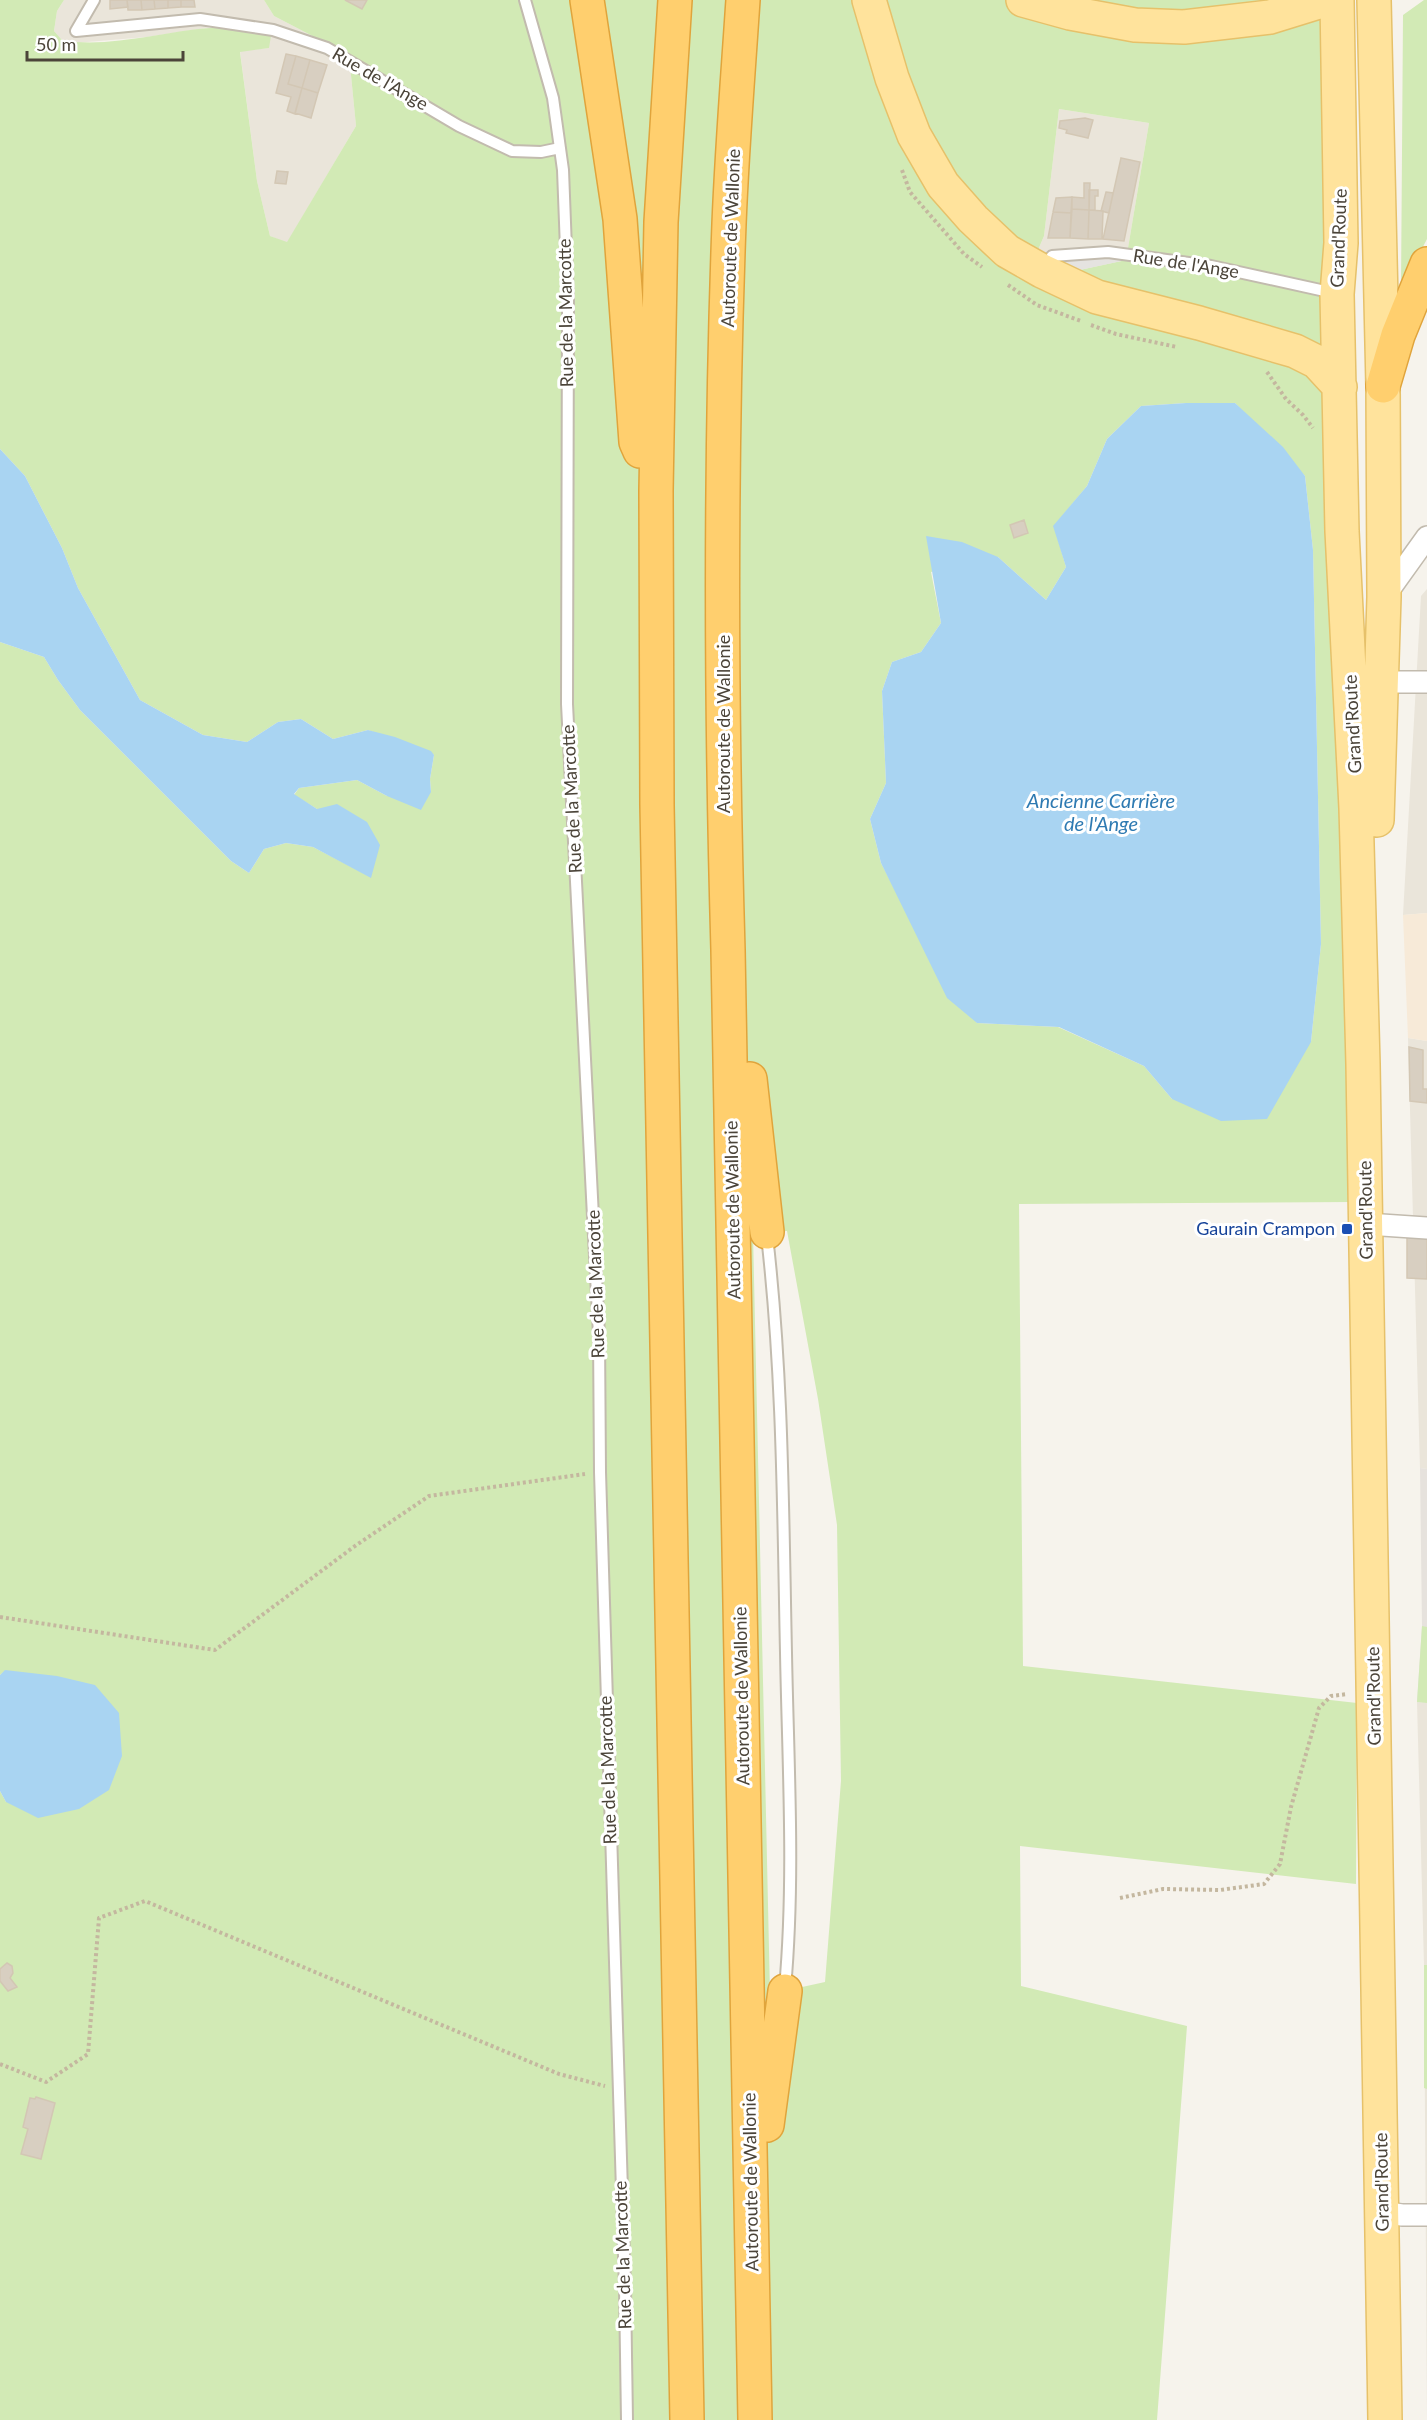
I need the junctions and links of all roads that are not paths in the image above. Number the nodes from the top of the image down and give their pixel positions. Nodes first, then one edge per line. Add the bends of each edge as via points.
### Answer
1 (94, 0) edge
2 (525, 0) edge
3 (587, 0) edge
4 (675, 0) edge
5 (743, 0) edge
6 (869, 0) edge
7 (1023, 0) edge
8 (1092, 0) edge
9 (1325, 0) edge
10 (1337, 0) edge
11 (1375, 15) edge
12 (1135, 25) junction
13 (560, 148) junction
14 (1427, 264) edge
15 (1042, 271) junction
16 (1381, 289) junction
17 (1337, 294) junction
18 (1338, 340) junction
19 (1295, 351) junction
20 (1383, 386) junction
21 (1340, 387) junction
22 (656, 491) junction
23 (1427, 537) edge
24 (1384, 597) junction
25 (1366, 682) junction
26 (1427, 682) edge
27 (728, 950) junction
28 (1376, 1224) junction
29 (1427, 1228) edge
30 (766, 1232) joint
31 (785, 1991) joint
32 (1404, 2214) edge
33 (753, 2286) junction
34 (627, 2420) edge
35 (687, 2420) edge
36 (755, 2420) edge
37 (1385, 2420) edge
38 (1407, 2420) edge

1 - 13 lane, Rue de l'Ange via 76,31 200,19 273,30 327,48 459,126 512,151
2 - 13 lane via 553,98
3 - 22 highway via 620,219 636,442
4 - 22 highway via 661,222
5 - 27 highway, Autoroute de Wallonie via 729,223 724,486
6 - 15 main road via 914,135 943,185 1007,251
7 - 12 main road
8 - 12 main road
9 - 12 main road via 1270,17 1185,27
10 - 17 main road, Grand'Route via 1341,243
11 - 16 main road, Grand'Route
13 - 34 lane, Rue de la Marcotte via 568,301 567,704 599,1335
14 - 20 highway via 1398,335
15 - 17 lane, Rue de l'Ange via 1052,256 1108,252 1211,266
15 - 19 main road via 1097,297
16 - 18 main road via 1367,316
16 - 20 main road, Grand'Route
17 - 18 main road, Grand'Route
18 - 19 main road
18 - 21 main road, Grand'Route
19 - 21 main road via 1317,362
20 - 24 main road, Grand'Route
21 - 25 main road, Grand'Route via 1342,531
22 - 35 highway via 657,829
23 - 24 street
24 - 25 main road, Grand'Route
25 - 26 street, Grand'Route
25 - 28 main road, Grand'Route via 1356,807
27 - 30 highway via 747,1053
27 - 33 highway, Autoroute de Wallonie
28 - 29 street
28 - 32 main road, Grand'Route
28 - 32 main road, Grand'Route via 1374,1694
30 - 31 lane via 781,1395 790,1829
31 - 33 highway via 768,2111
32 - 37 main road, Grand'Route
32 - 38 main road, Grand'Route
33 - 36 highway, Autoroute de Wallonie

